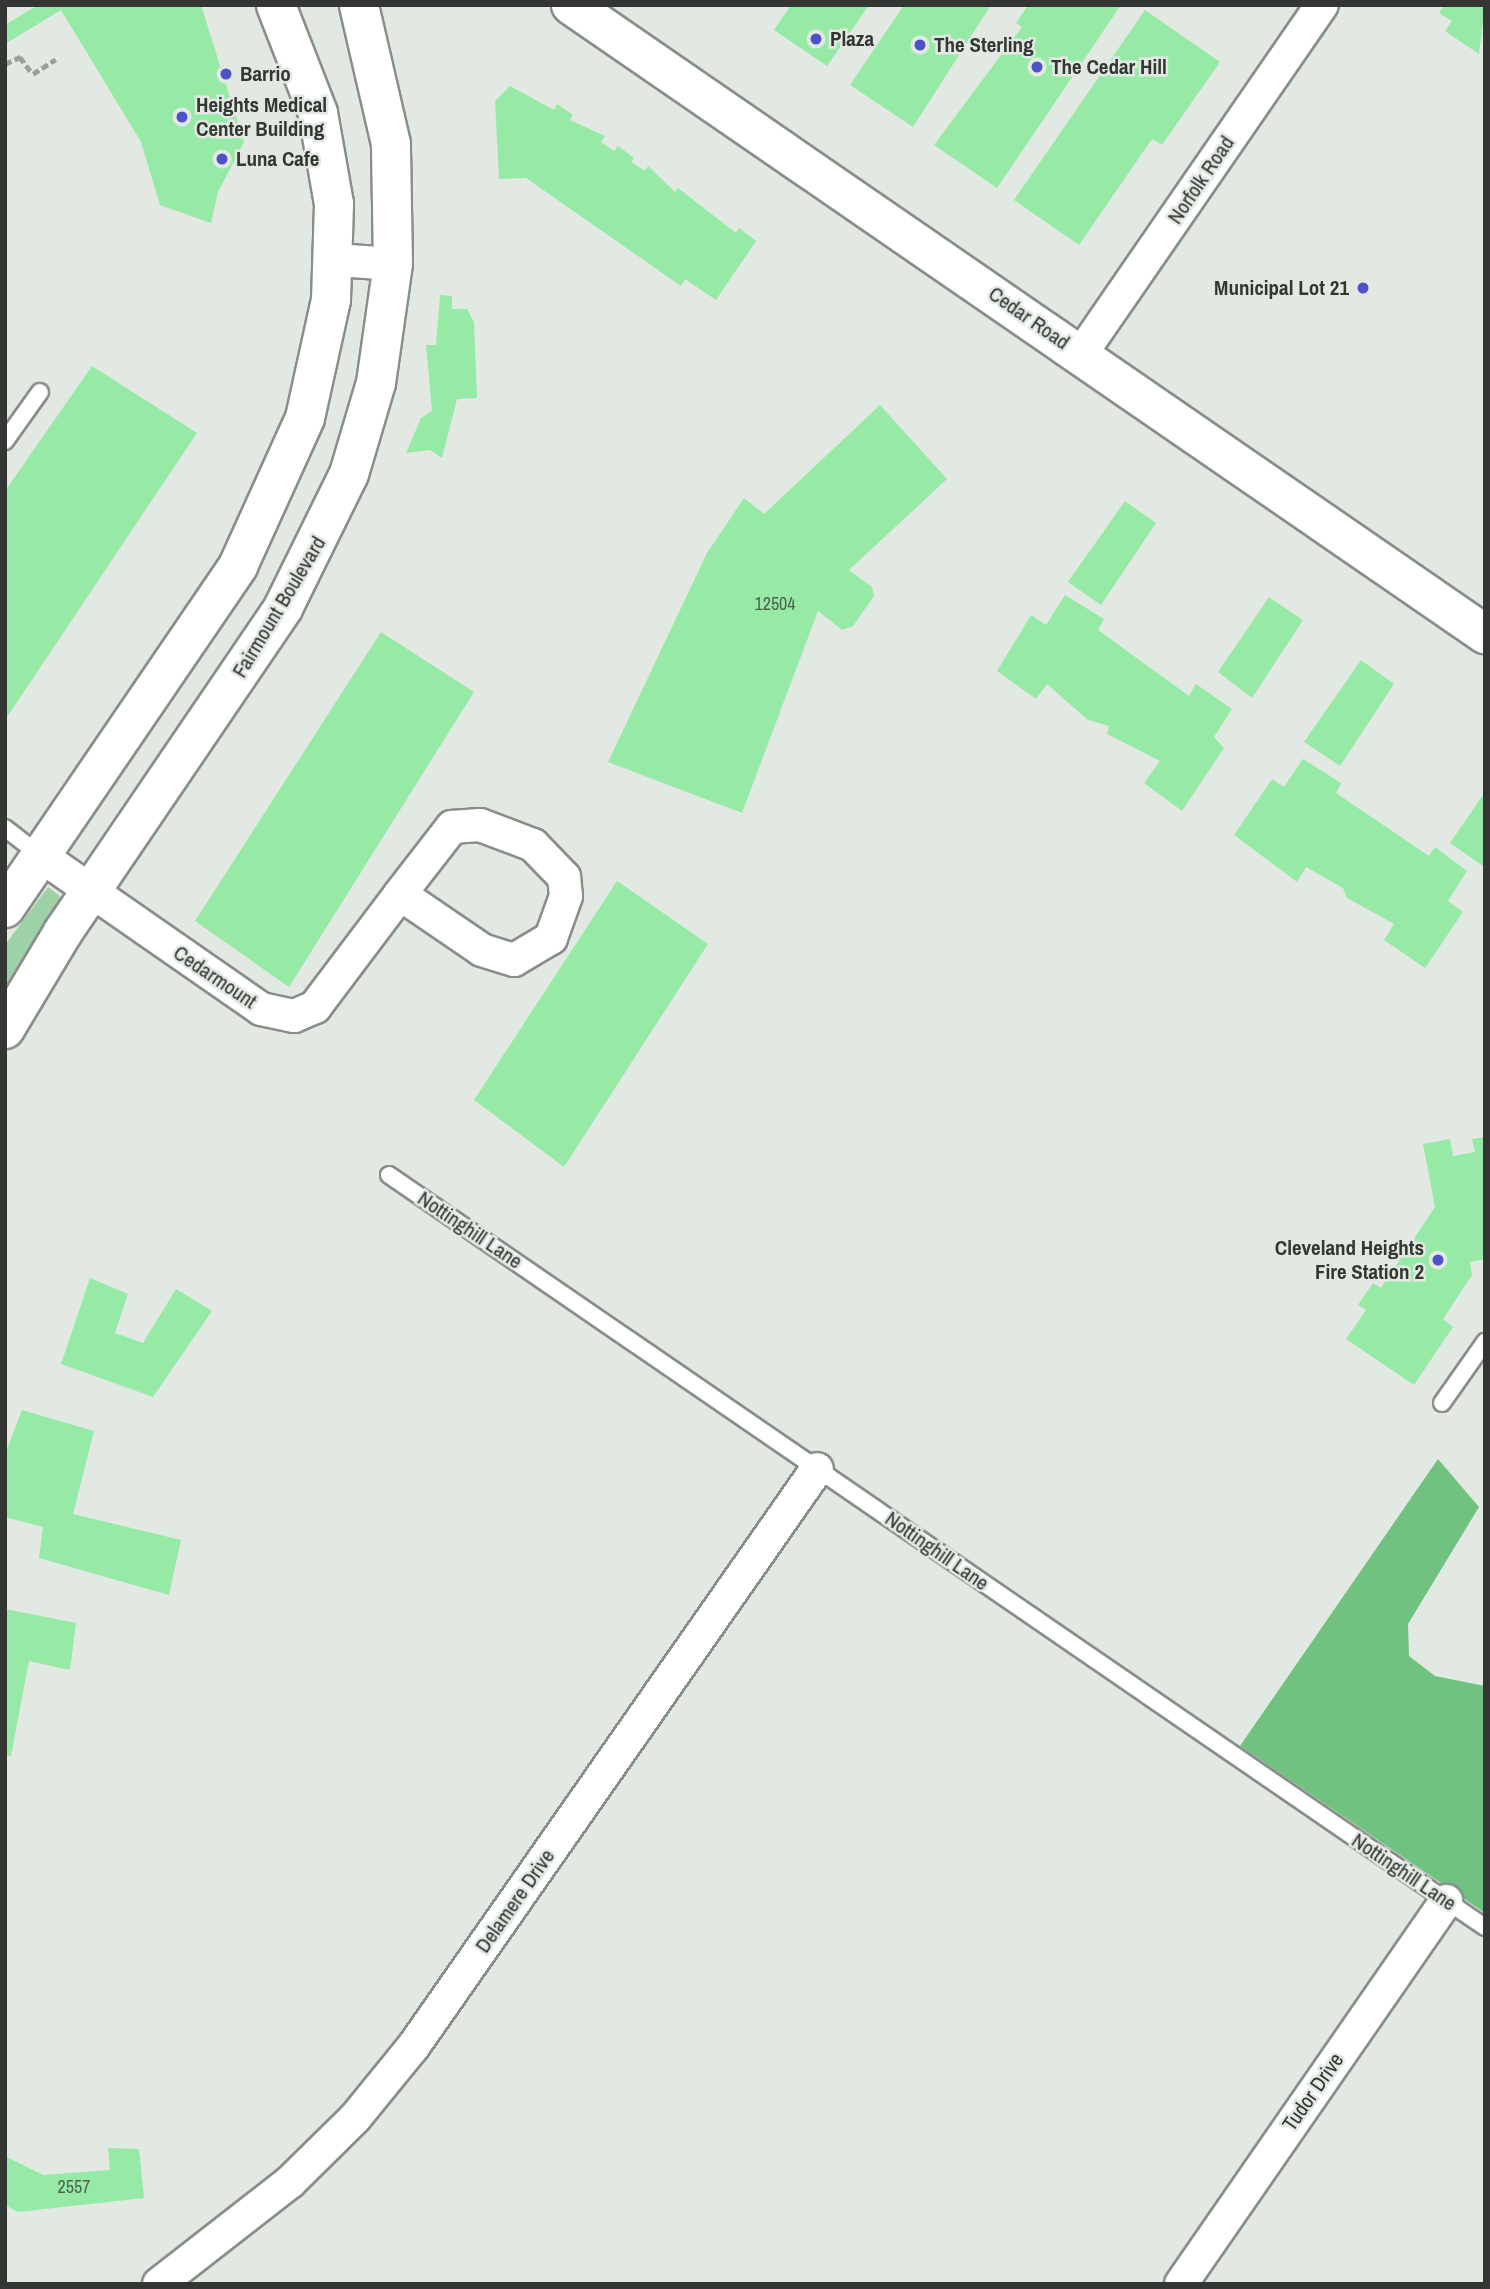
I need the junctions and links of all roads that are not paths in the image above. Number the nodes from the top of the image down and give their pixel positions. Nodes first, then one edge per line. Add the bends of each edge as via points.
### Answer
1 (276, 5) edge
2 (359, 5) edge
3 (571, 5) edge
4 (1322, 5) edge
5 (335, 260) junction
6 (393, 264) junction
7 (1081, 354) junction
8 (40, 392) dead end
9 (5, 441) edge
10 (1485, 634) edge
11 (5, 828) edge
12 (41, 856) junction
13 (89, 893) junction
14 (400, 894) junction
15 (5, 908) edge
16 (5, 1029) edge
17 (389, 1175) dead end
18 (1485, 1342) edge
19 (1442, 1403) dead end
20 (817, 1469) junction
21 (1446, 1901) junction
22 (1485, 1927) edge
23 (159, 2284) edge
24 (1181, 2284) edge

1 - 5 main road via 321,123 332,175
2 - 6 main road, Fairmount Boulevard via 391,144
3 - 7 main road, Cedar Road
4 - 7 street, Norfolk Road
5 - 6 street
5 - 12 main road via 316,380 265,516 221,593
6 - 13 main road, Fairmount Boulevard via 370,407 320,545
7 - 10 main road, Cedar Road
8 - 9 lane
11 - 12 lane
12 - 13 street, Cedarmount
12 - 15 main road
13 - 14 street, Cedarmount via 261,1009 294,1016 315,1007
13 - 16 main road, Fairmount Boulevard
14 - 14 street, Cedarmount via 452,827 463,822 533,845 564,877 566,896 551,937 514,960 482,950
17 - 20 lane, Nottinghill Lane
18 - 19 lane
20 - 21 lane, Nottinghill Lane
20 - 23 street, Delamere Drive via 413,2047 355,2118 290,2182
21 - 22 lane, Nottinghill Lane
21 - 24 street, Tudor Drive

